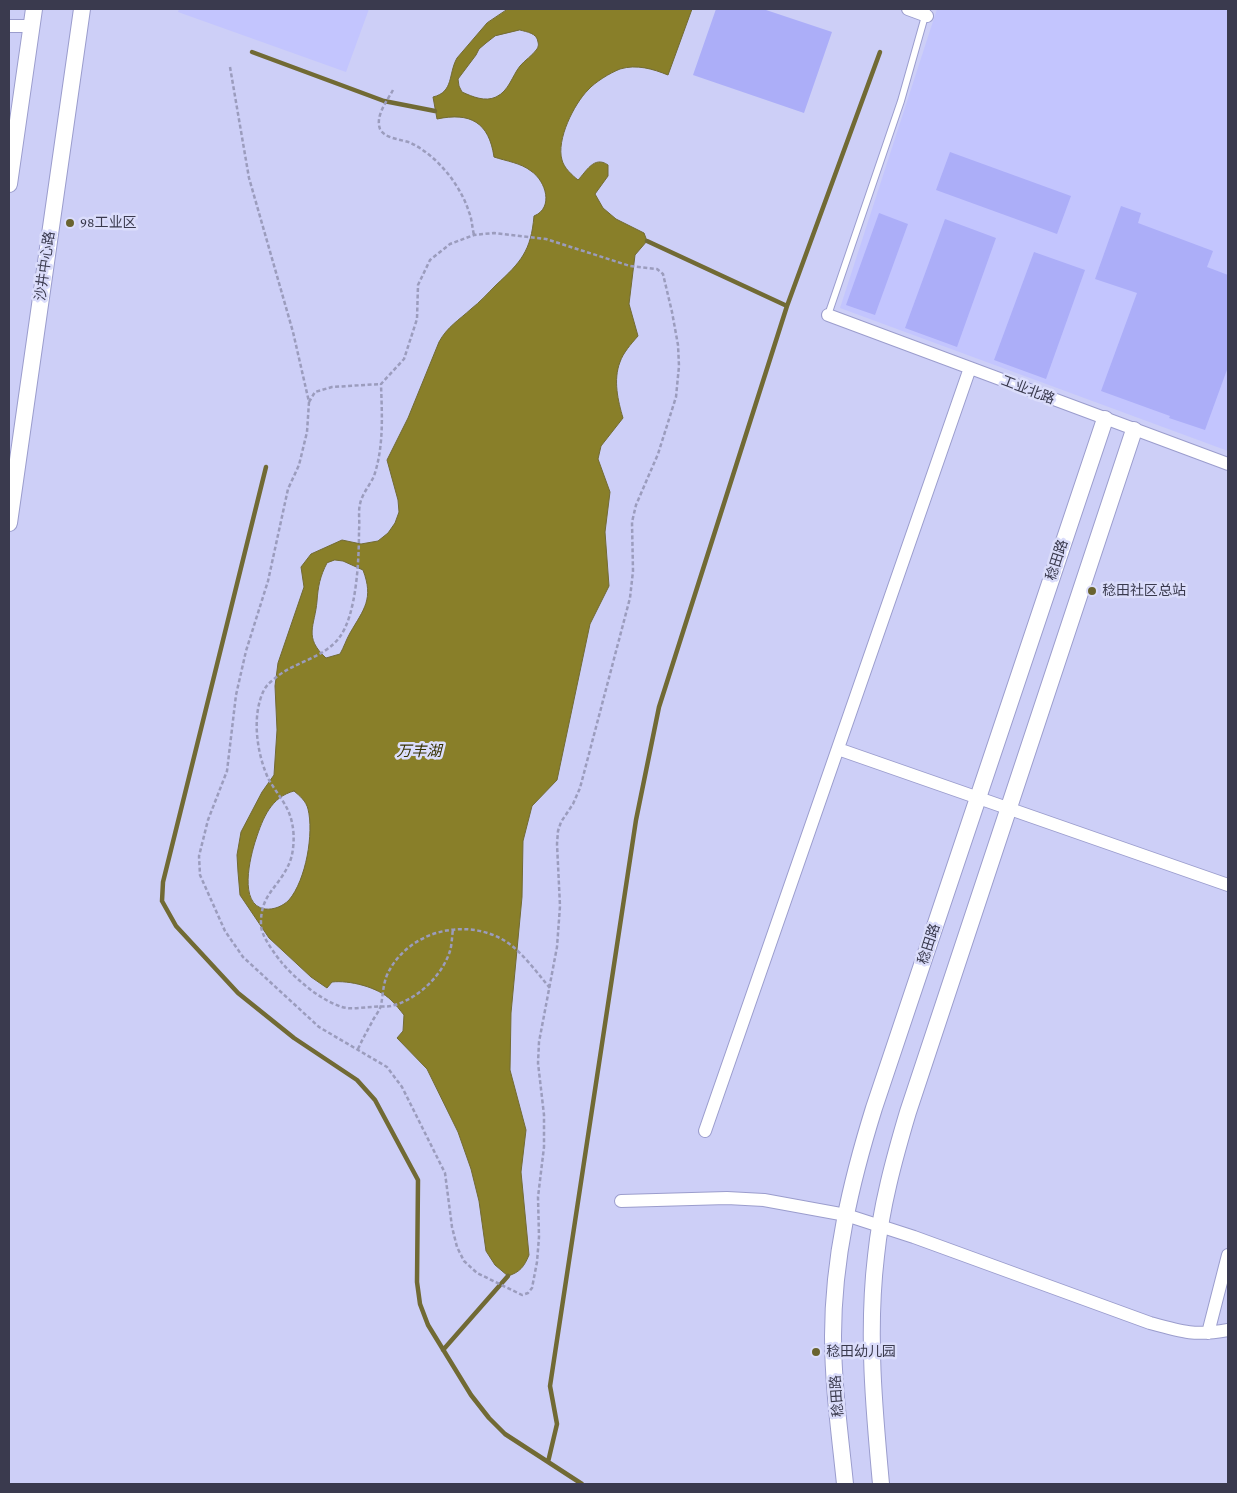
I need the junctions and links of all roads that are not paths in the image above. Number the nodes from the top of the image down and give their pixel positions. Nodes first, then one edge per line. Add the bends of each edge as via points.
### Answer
1 (34, 9) edge
2 (82, 9) edge
3 (908, 9) edge
4 (927, 12) edge
5 (9, 26) edge
6 (31, 26) junction
7 (9, 184) edge
8 (828, 315) joint
9 (970, 368) junction
10 (1105, 419) junction
11 (1134, 430) junction
12 (1228, 464) edge
13 (9, 523) edge
14 (838, 749) junction
15 (978, 798) junction
16 (1009, 809) junction
17 (1228, 885) edge
18 (705, 1131) dead end
19 (621, 1201) dead end
20 (846, 1215) junction
21 (880, 1225) junction
22 (1228, 1256) edge
23 (1228, 1330) edge
24 (1208, 1333) junction
25 (845, 1484) edge
26 (881, 1484) edge

1 - 6 street
2 - 13 street, 沙井中心路
3 - 4 street
4 - 8 lane via 901,101
5 - 6 street
6 - 7 street
8 - 9 street, 工业北路
9 - 10 street, 工业北路
9 - 14 street
10 - 11 street, 工业北路
10 - 15 street, 稔田路
11 - 12 street, 工业北路
11 - 16 street
14 - 15 street
14 - 18 street
15 - 16 street
15 - 20 street, 稔田路 via 867,1129
16 - 17 street
16 - 21 street via 908,1112
19 - 20 street via 764,1200
20 - 21 street
20 - 25 street, 稔田路 via 836,1280 833,1337
21 - 24 street via 1150,1323 1184,1333
21 - 26 street via 872,1336
22 - 24 street
23 - 24 street

